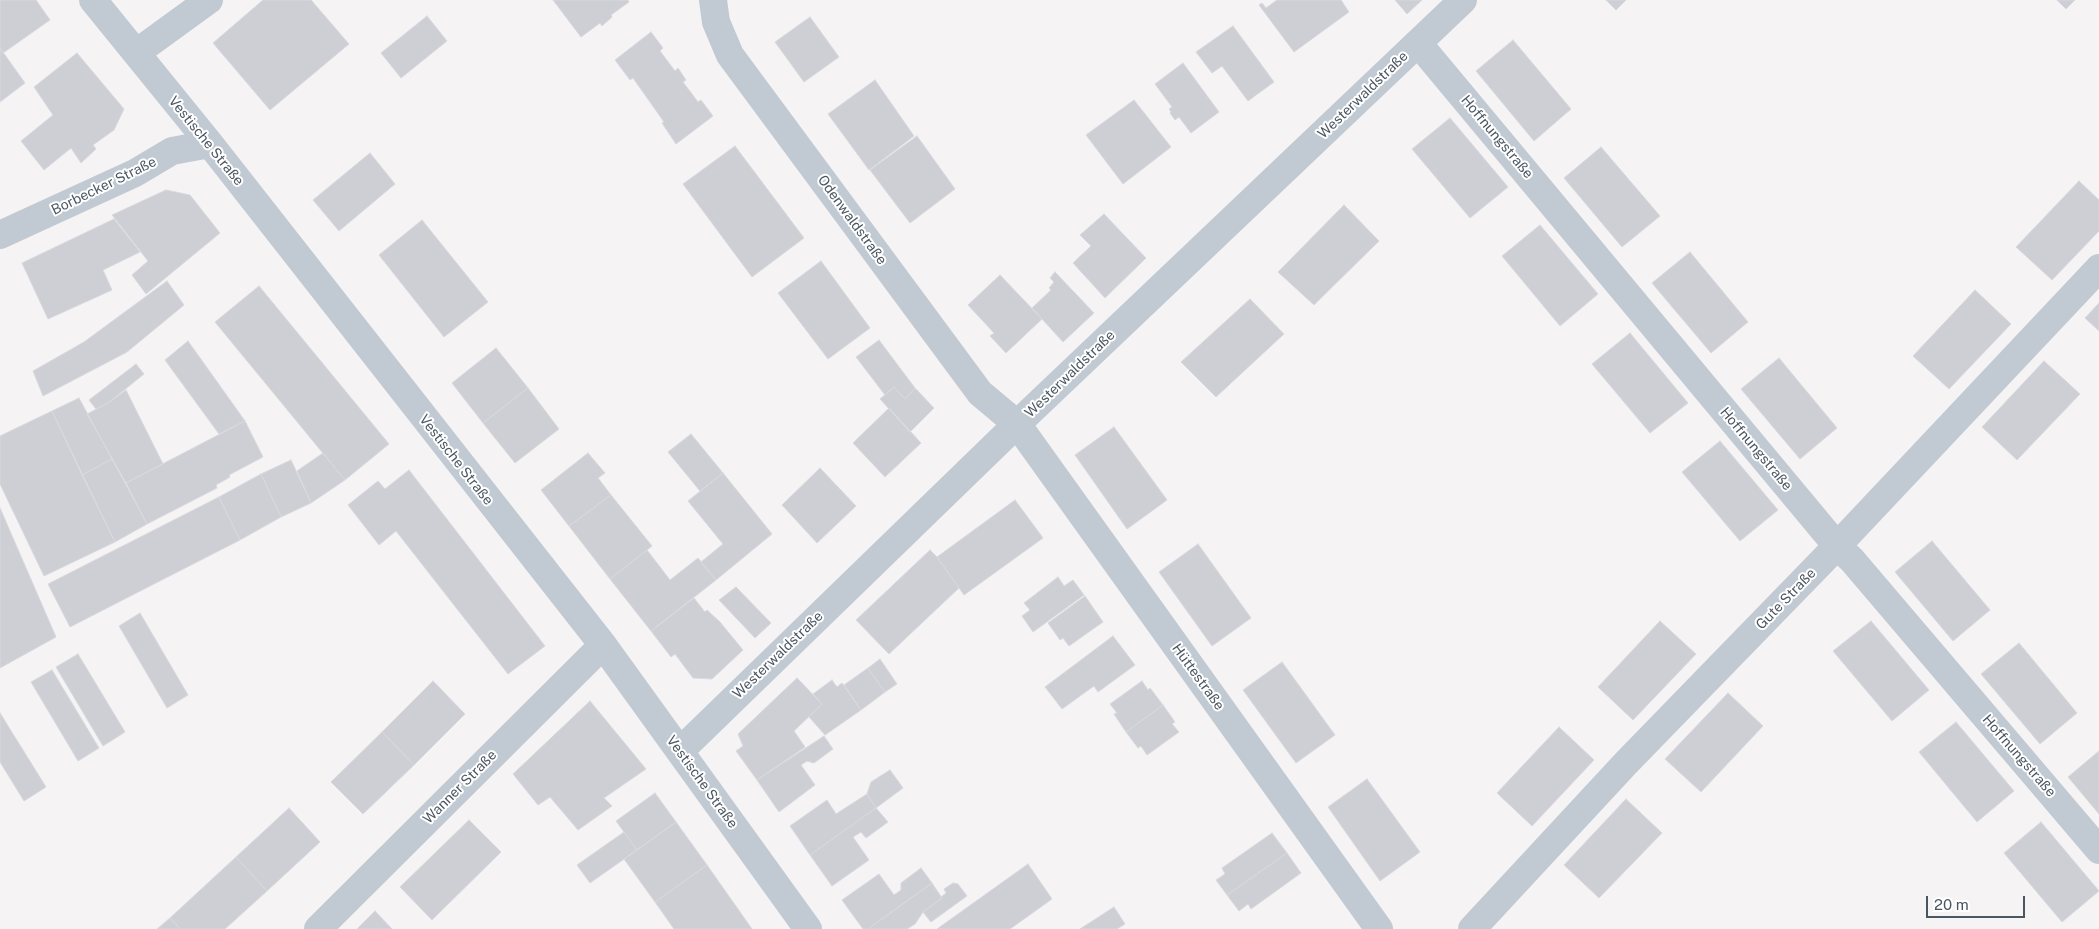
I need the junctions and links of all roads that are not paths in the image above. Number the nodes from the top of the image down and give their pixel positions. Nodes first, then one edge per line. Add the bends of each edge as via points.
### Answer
1 (93, 0) edge
2 (209, 0) edge
3 (713, 0) edge
4 (1463, 0) edge
5 (1418, 43) junction
6 (136, 53) junction
7 (210, 144) junction
8 (0, 235) edge
9 (2099, 268) edge
10 (1017, 424) junction
11 (1837, 546) junction
12 (603, 645) junction
13 (680, 751) junction
14 (2099, 850) edge
15 (318, 929) edge
16 (808, 929) edge
17 (1379, 929) edge
18 (1472, 929) edge

1 - 6 street, Vestische Straße
2 - 6 street
3 - 10 street, Odenwaldstraße via 716,22 730,55 980,394
4 - 5 street, Westerwaldstraße
5 - 10 street, Westerwaldstraße
5 - 11 street, Hoffnungstraße
6 - 7 street, Vestische Straße
7 - 8 street, Borbecker Straße via 172,151 135,173
7 - 12 street, Vestische Straße
9 - 11 street, Gute Straße
10 - 13 street, Westerwaldstraße
10 - 17 street, Hüttestraße
11 - 14 street, Hoffnungstraße
11 - 18 street, Gute Straße via 1626,763
12 - 13 street, Vestische Straße
12 - 15 street, Wanner Straße
13 - 16 street, Vestische Straße

